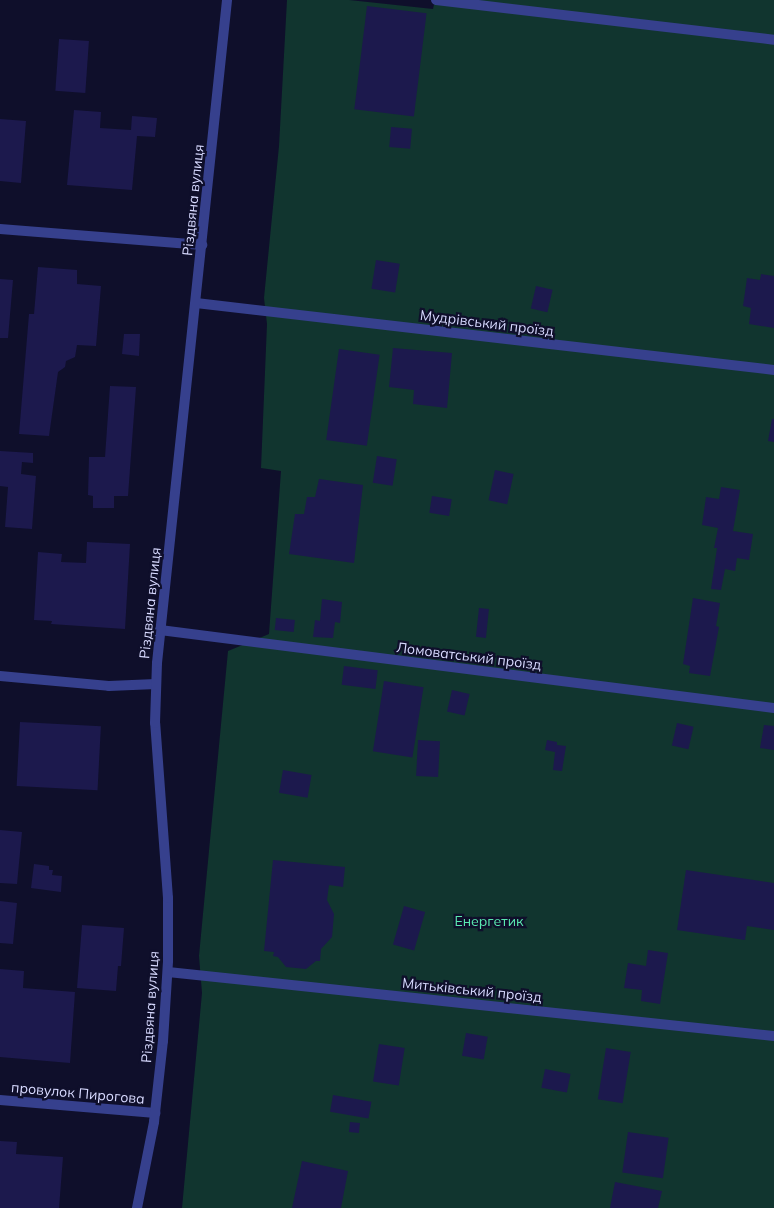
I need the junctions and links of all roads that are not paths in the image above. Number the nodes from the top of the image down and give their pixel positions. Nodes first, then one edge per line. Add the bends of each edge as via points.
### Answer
1 (226, 0) edge
2 (436, 0) edge
3 (774, 40) edge
4 (0, 229) edge
5 (202, 245) junction
6 (196, 303) junction
7 (774, 370) edge
8 (160, 630) junction
9 (0, 676) edge
10 (156, 684) junction
11 (774, 708) edge
12 (168, 972) junction
13 (774, 1036) edge
14 (0, 1100) edge
15 (155, 1113) junction
16 (137, 1208) edge

1 - 5 street, Різдвяна вулиця
2 - 3 street
4 - 5 street
5 - 6 street, Різдвяна вулиця
6 - 7 street, Мудрівський проїзд
6 - 8 street, Різдвяна вулиця
8 - 10 street, Різдвяна вулиця
8 - 11 street, Ломоватський проїзд
9 - 10 street via 109,686
10 - 12 street, Різдвяна вулиця via 157,763 168,898
12 - 13 street, Митьківський проїзд
12 - 15 street, Різдвяна вулиця
14 - 15 street, провулок Пирогова
15 - 16 street, Різдвяна вулиця

